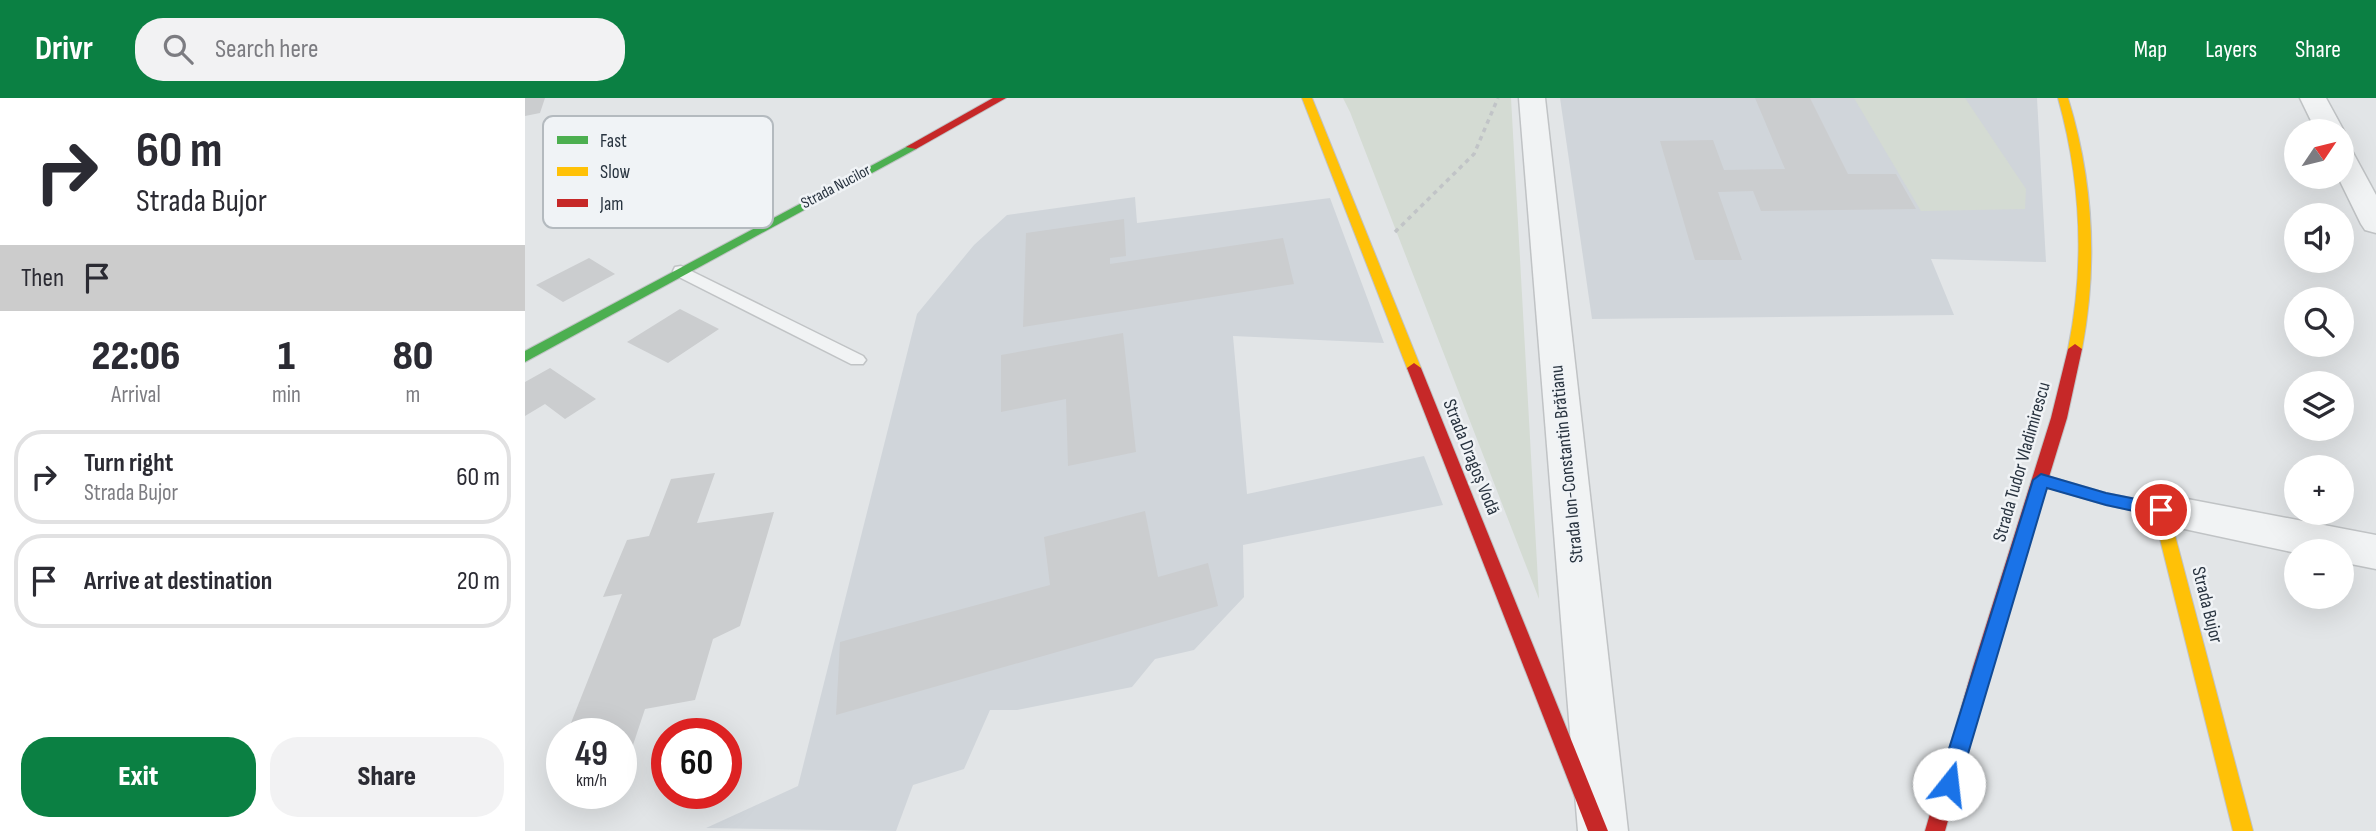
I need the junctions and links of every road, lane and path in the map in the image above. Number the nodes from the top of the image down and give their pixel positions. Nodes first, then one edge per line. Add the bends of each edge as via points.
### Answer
1 (1001, 98) edge
2 (1307, 98) edge
3 (1498, 98) edge
4 (1532, 98) edge
5 (2063, 98) edge
6 (2313, 98) edge
7 (2324, 119) edge
8 (2354, 181) edge
9 (773, 221) edge
10 (2376, 224) edge
11 (761, 228) edge
12 (1370, 257) junction
13 (681, 271) junction
14 (525, 357) edge
15 (857, 360) dead end
16 (2041, 480) junction
17 (2161, 510) junction
18 (2376, 552) edge
19 (1600, 831) edge
20 (1935, 831) edge
21 (2243, 831) edge

1 - 9 street, Strada Nucilor
2 - 12 street, Strada Dragoș Vodă
3 - 12 path via 1474,154
4 - 19 street, Strada Ion-Constantin Brătianu
5 - 16 street, Strada Tudor Vladimirescu via 2073,126 2084,212 2082,321
6 - 7 street
8 - 10 street
11 - 13 street, Strada Nucilor
12 - 19 street, Strada Dragoș Vodă
13 - 14 street, Strada Nucilor
13 - 15 lane
16 - 17 street
16 - 20 street, Strada Tudor Vladimirescu
17 - 18 street
17 - 21 street, Strada Bujor

